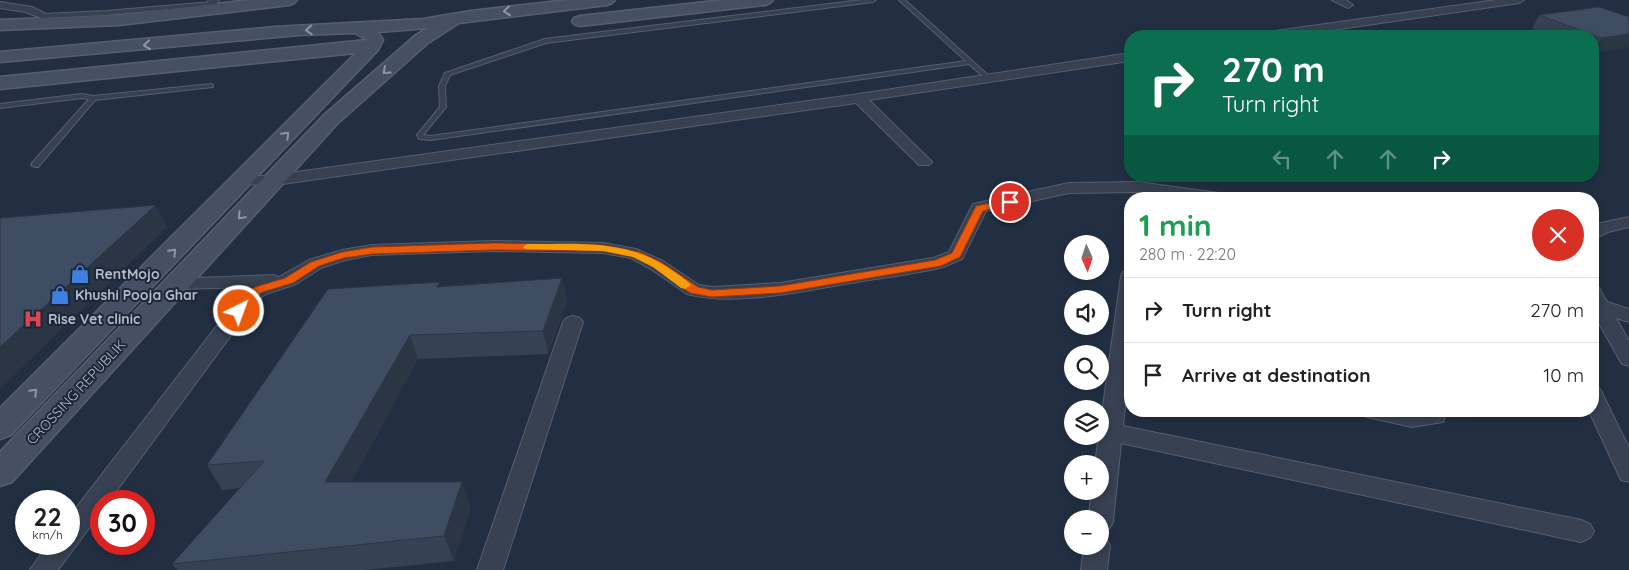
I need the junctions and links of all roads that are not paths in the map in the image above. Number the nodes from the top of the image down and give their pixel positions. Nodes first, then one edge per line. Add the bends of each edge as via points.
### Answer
1 (289, 0) edge
2 (608, 0) edge
3 (764, 0) edge
4 (873, 0) edge
5 (902, 0) edge
6 (1337, 0) edge
7 (1519, 0) edge
8 (801, 1) edge
9 (0, 5) edge
10 (211, 5) edge
11 (1348, 5) dead end
12 (806, 8) junction
13 (0, 14) edge
14 (44, 16) junction
15 (452, 20) junction
16 (569, 22) dead end
17 (63, 24) junction
18 (0, 25) edge
19 (1310, 30) edge
20 (462, 34) dead end
21 (365, 38) junction
22 (422, 38) junction
23 (0, 57) edge
24 (1124, 57) edge
25 (970, 62) junction
26 (987, 78) junction
27 (0, 83) edge
28 (211, 86) dead end
29 (93, 98) junction
30 (859, 98) junction
31 (0, 106) edge
32 (924, 162) dead end
33 (35, 165) dead end
34 (275, 180) junction
35 (241, 181) junction
36 (1124, 192) edge
37 (1629, 222) edge
38 (1599, 230) edge
39 (289, 280) junction
40 (179, 283) junction
41 (1599, 301) edge
42 (1599, 304) edge
43 (1629, 316) edge
44 (573, 322) dead end
45 (1124, 325) edge
46 (1629, 358) edge
47 (1599, 409) edge
48 (1403, 417) edge
49 (1427, 417) edge
50 (0, 427) edge
51 (1111, 432) junction
52 (0, 473) edge
53 (1629, 473) edge
54 (1101, 510) edge
55 (80, 521) edge
56 (1582, 531) dead end
57 (54, 555) edge
58 (1096, 555) edge
59 (43, 570) edge
60 (490, 570) edge
61 (1094, 570) edge

1 - 10 street
2 -> 15 street
3 - 16 street
4 - 12 lane
5 - 25 lane
6 - 11 street
7 - 19 street
8 - 12 lane
9 - 14 street via 28,9
10 - 14 lane
10 - 17 street via 128,20
12 - 25 lane via 533,43 447,74 442,86 443,107 420,135 431,138
13 - 14 street
14 - 17 street
15 - 21 street
15 - 22 street, CROSSING REPUBLIK
17 - 18 street
20 - 22 street
21 -> 23 street via 276,32
21 - 27 street
35 -> 21 street
22 -> 34 street, CROSSING REPUBLIK via 330,120
24 - 26 street
25 - 26 lane
26 - 30 street
28 - 29 lane
29 - 31 lane via 82,96
29 - 33 lane
30 - 32 street
30 - 34 street
34 - 35 street
34 -> 40 street, CROSSING REPUBLIK
50 -> 35 street
36 - 39 street via 1069,188 979,208 956,255 937,263 780,289 712,294 694,290 636,254 603,248 494,246 372,250 315,264
37 - 38 street
39 - 40 street
39 - 55 street via 250,296
40 - 52 street, CROSSING REPUBLIK
41 - 43 street
42 - 46 street
44 - 60 street
45 - 51 street
47 - 53 street
48 - 49 street
51 - 54 street
51 - 56 street
57 - 59 street
58 - 61 street

